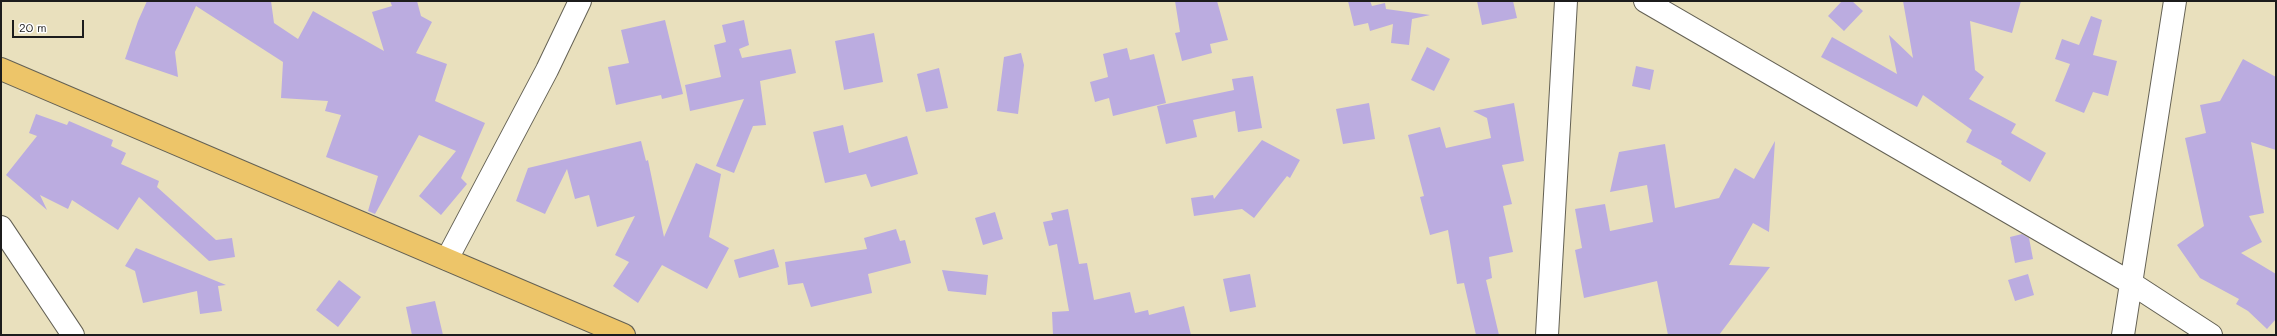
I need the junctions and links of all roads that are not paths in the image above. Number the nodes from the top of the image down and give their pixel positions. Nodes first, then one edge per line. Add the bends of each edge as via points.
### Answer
1 (580, 1) edge
2 (1566, 1) edge
3 (1645, 1) edge
4 (2175, 1) edge
5 (1, 69) edge
6 (1, 227) edge
7 (447, 259) junction
8 (2131, 283) junction
9 (73, 335) edge
10 (624, 335) edge
11 (1546, 335) edge
12 (2122, 335) edge
13 (2211, 335) edge

1 - 7 street via 548,70
2 - 11 street
3 - 8 street
4 - 8 street
5 - 7 main road
6 - 9 street
7 - 10 main road
8 - 12 street
8 - 13 street

